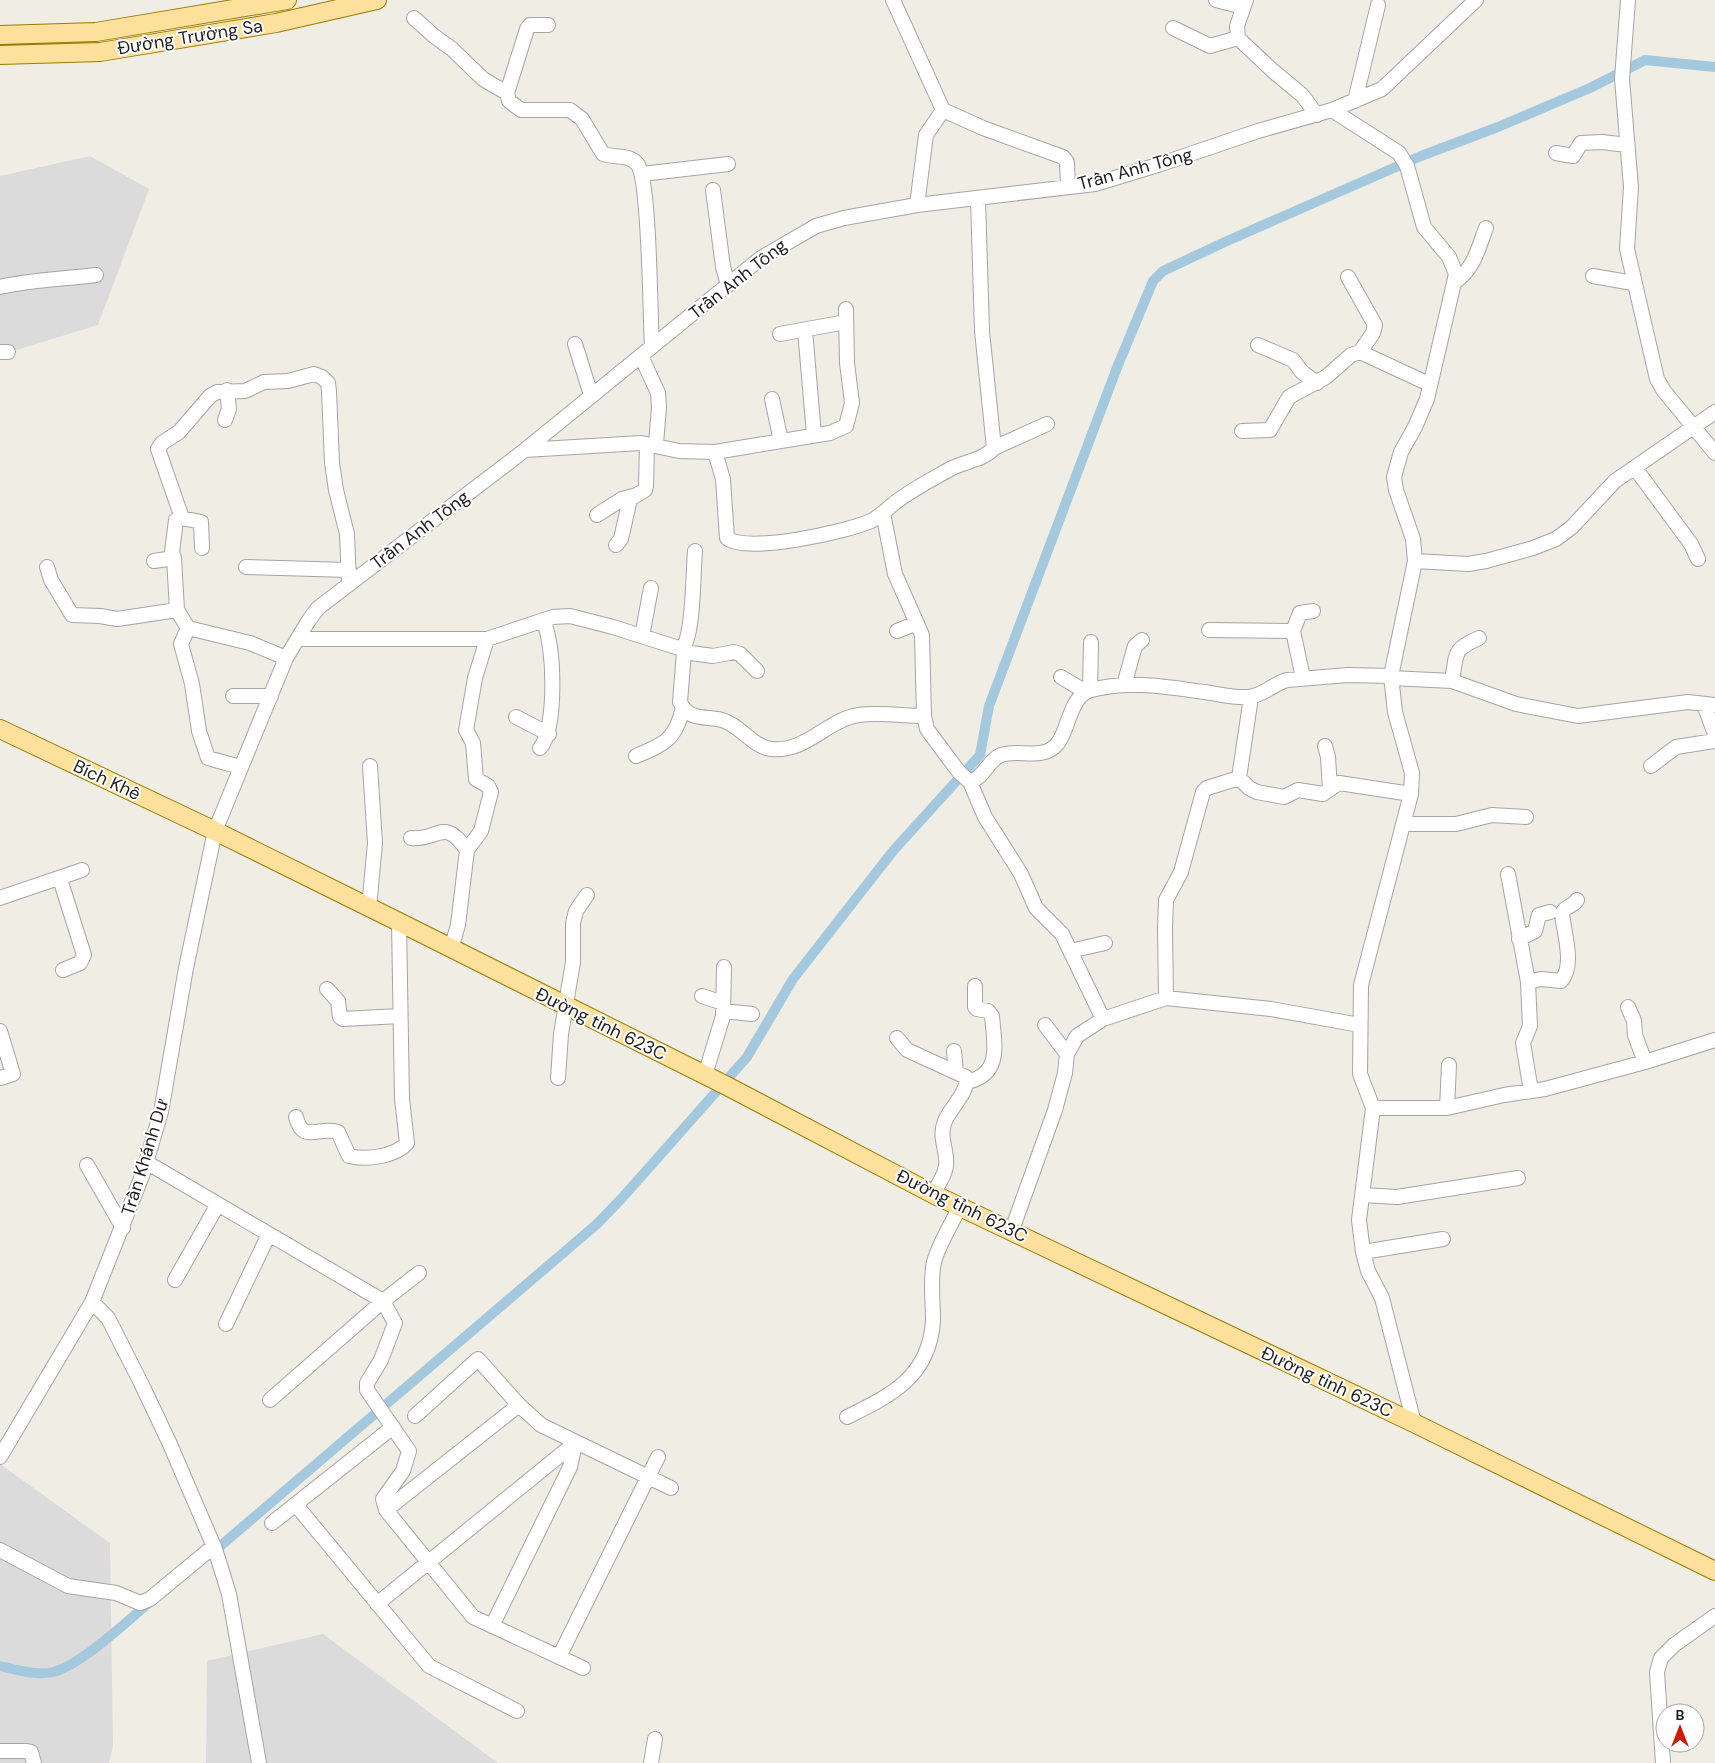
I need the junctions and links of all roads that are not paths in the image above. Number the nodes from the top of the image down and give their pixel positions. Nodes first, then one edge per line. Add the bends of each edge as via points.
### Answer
1 (288, 0) edge
2 (376, 0) edge
3 (893, 0) edge
4 (1216, 0) edge
5 (1476, 0) edge
6 (1628, 0) edge
7 (1245, 3) edge
8 (1378, 5) dead end
9 (414, 18) dead end
10 (548, 25) dead end
11 (1173, 28) dead end
12 (96, 32) junction
13 (0, 35) edge
14 (1238, 38) junction
15 (100, 52) junction
16 (0, 55) edge
17 (507, 93) junction
18 (1355, 101) junction
19 (943, 110) junction
20 (1332, 110) junction
21 (1317, 115) junction
22 (1627, 145) junction
23 (1556, 153) dead end
24 (728, 164) dead end
25 (642, 174) junction
26 (1068, 187) junction
27 (713, 190) dead end
28 (978, 199) junction
29 (917, 206) junction
30 (1486, 228) dead end
31 (96, 275) dead end
32 (1592, 276) dead end
33 (1348, 277) dead end
34 (1455, 282) junction
35 (1633, 282) junction
36 (728, 285) junction
37 (0, 287) edge
38 (805, 330) junction
39 (780, 334) dead end
40 (575, 344) dead end
41 (1258, 345) dead end
42 (646, 352) junction
43 (1360, 352) junction
44 (1317, 383) junction
45 (1428, 384) junction
46 (227, 390) junction
47 (591, 395) junction
48 (772, 400) dead end
49 (1715, 412) edge
50 (225, 420) dead end
51 (1046, 424) dead end
52 (1692, 426) junction
53 (1242, 431) dead end
54 (814, 436) junction
55 (781, 440) junction
56 (652, 444) junction
57 (994, 448) junction
58 (525, 450) junction
59 (715, 452) junction
60 (1715, 453) edge
61 (1634, 468) junction
62 (633, 496) junction
63 (883, 514) junction
64 (597, 515) dead end
65 (182, 518) junction
66 (616, 545) dead end
67 (202, 548) dead end
68 (694, 550) dead end
69 (174, 558) junction
70 (1698, 559) dead end
71 (154, 561) dead end
72 (1416, 561) junction
73 (47, 567) dead end
74 (246, 567) dead end
75 (349, 576) junction
76 (651, 588) dead end
77 (176, 610) junction
78 (1313, 611) dead end
79 (542, 621) junction
80 (917, 623) junction
81 (188, 628) junction
82 (1209, 630) dead end
83 (897, 631) dead end
84 (1293, 631) junction
85 (642, 636) junction
86 (1480, 638) dead end
87 (487, 639) junction
88 (298, 640) junction
89 (1142, 640) dead end
90 (1092, 642) dead end
91 (683, 651) junction
92 (286, 658) junction
93 (757, 670) dead end
94 (1061, 677) dead end
95 (1391, 677) junction
96 (1303, 678) junction
97 (1452, 681) junction
98 (1124, 685) junction
99 (1088, 691) junction
100 (232, 696) dead end
101 (271, 696) junction
102 (1251, 696) junction
103 (1710, 705) edge
104 (683, 708) junction
105 (924, 716) junction
106 (516, 717) dead end
107 (0, 729) edge
108 (549, 734) junction
109 (1715, 734) edge
110 (1715, 742) edge
111 (1325, 746) dead end
112 (540, 748) dead end
113 (636, 756) dead end
114 (370, 766) dead end
115 (1652, 766) dead end
116 (240, 767) junction
117 (965, 777) junction
118 (1239, 778) junction
119 (1330, 789) junction
120 (1411, 794) junction
121 (1526, 817) dead end
122 (1404, 824) junction
123 (215, 831) junction
124 (411, 838) dead end
125 (467, 850) junction
126 (82, 870) dead end
127 (1508, 874) dead end
128 (60, 879) junction
129 (587, 895) dead end
130 (0, 898) edge
131 (1577, 900) dead end
132 (369, 908) junction
133 (1550, 912) dead end
134 (399, 922) junction
135 (1519, 939) junction
136 (1105, 944) dead end
137 (451, 949) junction
138 (1070, 951) junction
139 (724, 967) dead end
140 (64, 970) dead end
141 (1528, 982) junction
142 (975, 986) dead end
143 (327, 989) dead end
144 (702, 996) dead end
145 (1166, 998) junction
146 (565, 1006) junction
147 (723, 1007) junction
148 (1628, 1007) dead end
149 (752, 1014) dead end
150 (400, 1016) junction
151 (1103, 1019) junction
152 (1045, 1025) dead end
153 (1360, 1025) junction
154 (0, 1031) edge
155 (897, 1038) dead end
156 (1715, 1040) edge
157 (954, 1051) dead end
158 (1067, 1054) junction
159 (1645, 1062) junction
160 (1448, 1065) dead end
161 (956, 1072) junction
162 (0, 1078) edge
163 (558, 1078) dead end
164 (717, 1081) junction
165 (967, 1082) junction
166 (1531, 1091) junction
167 (1373, 1108) junction
168 (1447, 1108) junction
169 (296, 1117) dead end
170 (146, 1162) junction
171 (87, 1165) dead end
172 (1518, 1178) dead end
173 (933, 1194) junction
174 (1363, 1195) junction
175 (218, 1204) junction
176 (960, 1206) junction
177 (123, 1228) junction
178 (1012, 1230) junction
179 (269, 1234) junction
180 (1443, 1239) dead end
181 (1363, 1252) junction
182 (419, 1273) dead end
183 (175, 1280) dead end
184 (382, 1301) junction
185 (92, 1302) junction
186 (226, 1324) dead end
187 (270, 1400) dead end
188 (519, 1405) junction
189 (415, 1416) dead end
190 (847, 1417) dead end
191 (1414, 1423) junction
192 (393, 1427) junction
193 (575, 1443) junction
194 (0, 1457) edge
195 (658, 1457) dead end
196 (648, 1477) junction
197 (671, 1488) dead end
198 (296, 1505) junction
199 (386, 1510) junction
200 (272, 1524) dead end
201 (0, 1550) edge
202 (216, 1550) junction
203 (428, 1562) junction
204 (1715, 1571) edge
205 (377, 1604) junction
206 (1715, 1616) edge
207 (492, 1626) junction
208 (560, 1657) junction
209 (583, 1668) dead end
210 (517, 1711) dead end
211 (655, 1739) dead end
212 (0, 1751) edge
213 (34, 1763) edge
214 (259, 1763) edge
215 (651, 1763) edge
216 (1663, 1763) edge

1 - 12 main road, Đường Trường Sa
2 - 15 main road, Đường Trường Sa via 276,23
3 - 19 street
4 - 7 street
5 - 18 street, Trần Anh Tông via 1382,90
6 - 22 street via 1622,74
7 - 14 street via 1237,26
8 - 18 street
9 - 17 street via 483,79
10 - 17 street via 530,25 527,29
11 - 14 street via 1210,46
12 - 13 main road, Đường Trường Sa
12 - 15 main road
14 - 21 street via 1302,95
15 - 16 main road, Đường Trường Sa
17 - 25 street via 509,102 521,110 565,108 578,114 603,154 630,159
18 - 20 street, Trần Anh Tông
19 - 26 street via 1063,157 1067,162
19 - 29 street via 926,135
20 - 21 street, Trần Anh Tông
20 - 34 street via 1398,153 1405,164 1421,222 1453,264
21 - 26 street, Trần Anh Tông via 1095,184
22 - 23 street via 1580,142 1573,156
22 - 35 street via 1631,187 1627,249
24 - 25 street
25 - 42 street
26 - 28 street, Trần Anh Tông
27 - 36 street
28 - 29 street, Trần Anh Tông
28 - 57 street via 982,331
29 - 36 street, Trần Anh Tông via 816,226 761,258
30 - 34 street via 1474,263
31 - 37 street via 19,282
32 - 35 street
33 - 43 street via 1375,325
34 - 45 street
35 - 52 street via 1657,378
36 - 42 street, Trần Anh Tông
38 - 39 street
38 - 54 street
38 - 54 street via 846,316 852,403 848,421 840,430
40 - 47 street
41 - 44 street via 1293,360
42 - 47 street, Trần Anh Tông
42 - 56 street via 659,407
43 - 44 street via 1351,355
43 - 45 street
44 - 53 street via 1289,397 1270,430
45 - 72 street via 1416,427 1401,452 1394,477 1413,539
46 - 50 street via 229,408
46 - 65 street via 210,396 179,432 158,449
46 - 75 street via 246,391 264,382 288,381 314,374 328,383 332,463 347,534
47 - 58 street, Trần Anh Tông
48 - 55 street
49 - 52 street
51 - 57 street
52 - 60 street
52 - 61 street
54 - 55 street
55 - 59 street
56 - 58 street
56 - 59 street via 679,451
56 - 62 street via 645,490
57 - 63 street via 980,458 955,466 933,479
58 - 75 street, Trần Anh Tông
59 - 63 street via 723,479 727,538 732,542 754,544 815,537 857,526
61 - 70 street via 1691,544
61 - 72 street via 1614,481 1572,527 1556,539 1468,564
62 - 64 street via 622,498
62 - 66 street via 621,540
63 - 80 street via 896,574
65 - 67 street via 202,522
65 - 69 street via 176,520
68 - 91 street via 690,620
69 - 71 street
69 - 77 street
72 - 95 street
73 - 77 street via 72,615 117,619
74 - 75 street
75 - 88 street, Trần Anh Tông via 318,608
76 - 85 street
77 - 81 street
78 - 84 street via 1300,613
79 - 85 street via 570,616
79 - 87 street
79 - 108 street via 548,636 552,682
80 - 83 street
80 - 105 street via 923,644
81 - 92 street via 250,643
81 - 116 street via 181,644 208,758
82 - 84 street
84 - 96 street
85 - 91 street
86 - 97 street via 1457,651
87 - 88 street
87 - 125 street via 475,678 466,730 473,743 476,779 488,786 491,796 481,831
88 - 92 street, Trần Anh Tông
89 - 98 street via 1135,646
90 - 99 street
91 - 93 street via 712,656 734,652
91 - 104 street via 680,702
92 - 101 street, Trần Anh Tông
94 - 99 street
95 - 96 street
95 - 97 street
95 - 120 street via 1395,712 1412,773
96 - 102 street via 1278,682
97 - 103 street via 1516,704 1578,716 1688,702
98 - 99 street
98 - 102 street
99 - 117 street via 1076,704 1067,727 1052,749 1044,753 1001,755 989,764 982,776
100 - 101 street
101 - 116 street, Trần Anh Tông
102 - 118 street
103 - 109 street
104 - 105 street via 695,717 729,722 768,749 775,750 815,738 832,726 858,715
104 - 113 street via 679,725 670,739
105 - 117 street via 927,729
106 - 108 street
107 - 123 main road, Bích Khê
108 - 112 street
110 - 115 street via 1676,747
111 - 119 street
114 - 132 street via 375,843
116 - 123 street, Trần Anh Tông
117 - 138 street via 985,817 1021,874 1036,908 1062,934
118 - 119 street via 1249,788 1284,796 1298,790 1323,794
118 - 145 street via 1203,792 1181,872 1166,900
119 - 120 street via 1339,783
120 - 122 street
121 - 122 street via 1492,815 1456,824
122 - 153 street via 1361,984
123 - 132 main road, Đường tỉnh 623C
123 - 170 street, Trần Khánh Dư via 186,968 161,1112
124 - 125 street via 420,839 437,832 451,833
125 - 137 street via 458,925
126 - 128 street
127 - 135 street
128 - 130 street
128 - 140 street via 84,955 80,963
129 - 146 street via 573,922 572,962
131 - 141 street via 1562,914 1567,959 1565,977 1561,981 1541,978
132 - 134 main road, Đường tỉnh 623C
133 - 135 street via 1539,915 1535,931
134 - 137 main road, Đường tỉnh 623C
134 - 150 street
135 - 141 street
136 - 138 street
137 - 146 main road, Đường tỉnh 623C
138 - 151 street
139 - 147 street
141 - 166 street via 1530,1026 1523,1044
142 - 165 street via 975,1007 992,1016 994,1051 987,1072
143 - 150 street via 338,1001 343,1019
144 - 147 street
145 - 151 street
145 - 153 street via 1270,1009
146 - 163 street
146 - 164 main road, Đường tỉnh 623C
147 - 149 street
147 - 164 street
148 - 159 street
150 - 169 street via 402,1099 407,1138 404,1146 380,1156 356,1158 349,1156 338,1132 304,1132 299,1128
151 - 158 street via 1077,1036
152 - 158 street
153 - 167 street via 1360,1074
154 - 162 street via 13,1074
155 - 161 street via 907,1050
156 - 159 street
157 - 161 street
158 - 178 street via 1064,1080 1055,1110
159 - 166 street
160 - 168 street
161 - 165 street via 966,1077
164 - 173 main road, Đường tỉnh 623C
165 - 173 street via 943,1128 946,1166
166 - 168 street
167 - 168 street
167 - 174 street
170 - 175 street
170 - 177 street, Trần Khánh Dư
171 - 177 street
172 - 174 street via 1396,1197
173 - 176 main road, Đường tỉnh 623C
174 - 181 street via 1359,1220
175 - 179 street
175 - 183 street
176 - 178 main road, Đường tỉnh 623C
176 - 190 street via 934,1261 931,1337 922,1360 896,1391
177 - 185 street, Trần Khánh Dư
178 - 191 main road, Đường tỉnh 623C
179 - 184 street
179 - 186 street
180 - 181 street
181 - 191 street via 1368,1271 1382,1298
182 - 184 street
184 - 187 street
184 - 192 street via 396,1323 367,1390
185 - 194 street, Trần Khánh Dư
185 - 202 street via 108,1318 137,1374
188 - 189 street via 478,1359
188 - 193 street via 541,1425
188 - 199 street
191 - 204 main road, Đường tỉnh 623C
192 - 198 street
192 - 199 street via 408,1451 403,1471 383,1499
193 - 196 street
193 - 203 street
193 - 207 street via 570,1467
195 - 196 street
196 - 197 street
196 - 208 street
198 - 200 street
198 - 205 street
199 - 203 street
201 - 202 street via 68,1586 116,1593 140,1602 150,1599
202 - 214 street via 228,1594
203 - 205 street
203 - 207 street via 473,1617
205 - 210 street via 429,1666
206 - 216 street via 1661,1658 1657,1672
207 - 208 street
208 - 209 street
211 - 215 street
212 - 213 street via 30,1752

